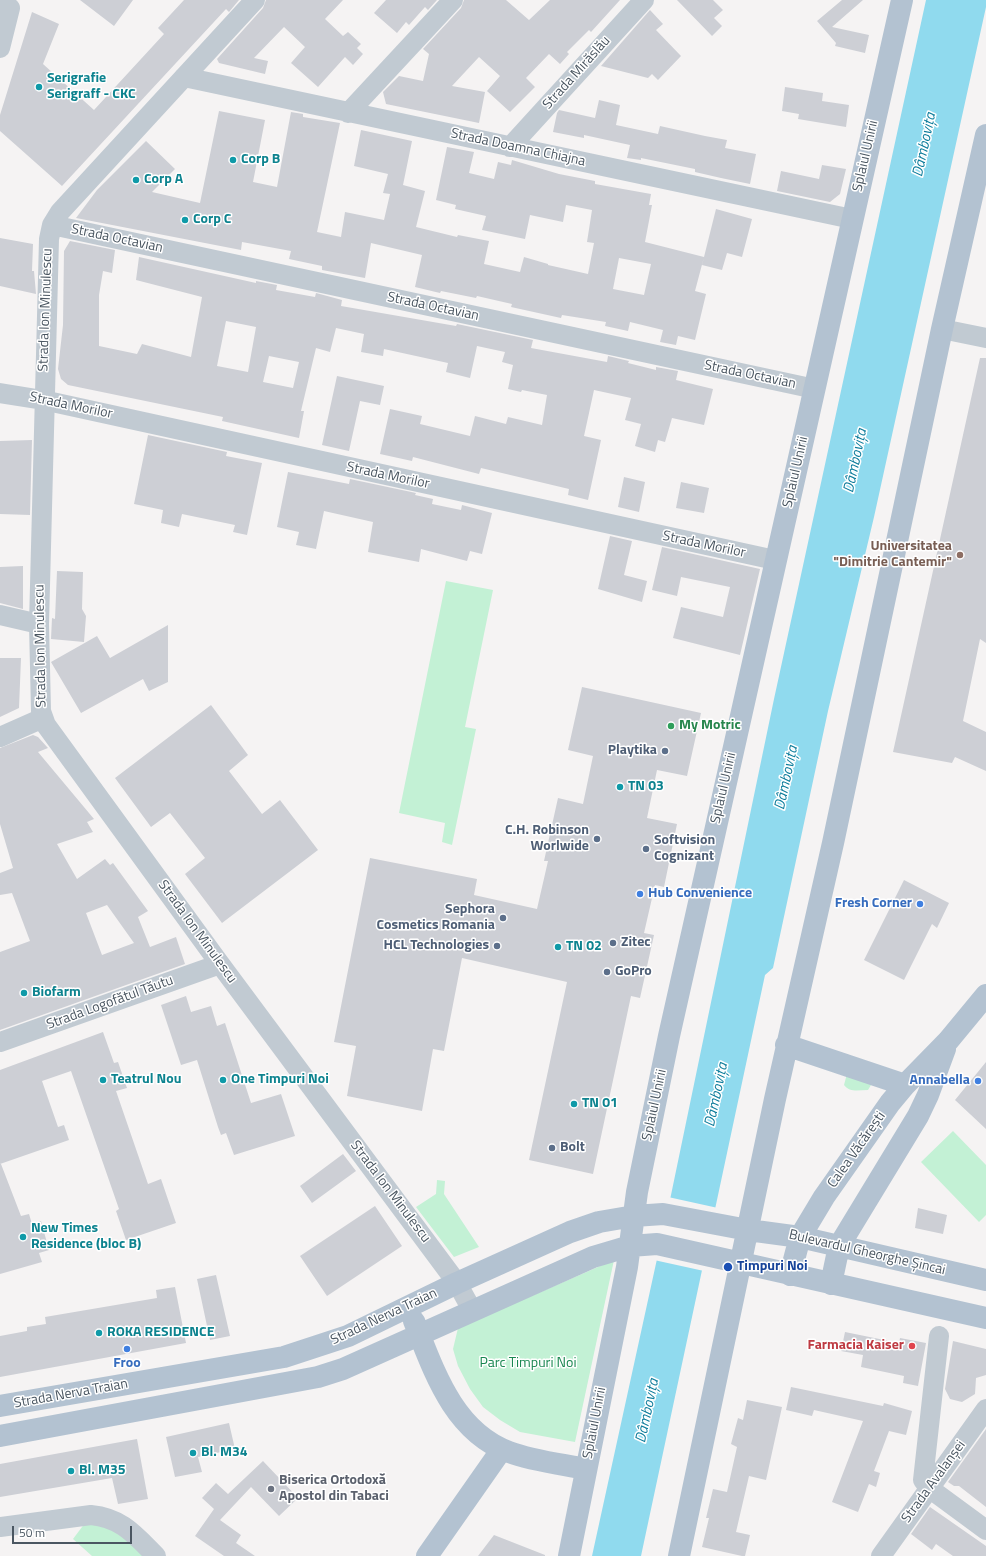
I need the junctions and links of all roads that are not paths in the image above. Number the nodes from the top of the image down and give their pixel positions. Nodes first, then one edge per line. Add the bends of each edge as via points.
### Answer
1 (255, 0) edge
2 (453, 0) edge
3 (644, 0) edge
4 (902, 0) edge
5 (0, 3) edge
6 (0, 48) edge
7 (184, 77) junction
8 (348, 112) junction
9 (986, 135) edge
10 (510, 146) junction
11 (852, 219) junction
12 (52, 225) junction
13 (942, 329) junction
14 (986, 338) edge
15 (815, 389) junction
16 (0, 392) edge
17 (43, 400) junction
18 (776, 560) junction
19 (0, 615) edge
20 (39, 624) junction
21 (43, 718) junction
22 (0, 737) edge
23 (220, 964) junction
24 (986, 994) edge
25 (948, 1041) junction
26 (0, 1042) edge
27 (786, 1045) junction
28 (905, 1085) junction
29 (634, 1216) junction
30 (722, 1225) joint
31 (748, 1230) junction
32 (800, 1237) junction
33 (630, 1246) junction
34 (839, 1246) junction
35 (741, 1263) junction
36 (790, 1275) junction
37 (986, 1280) edge
38 (457, 1283) junction
39 (831, 1284) junction
40 (408, 1307) junction
41 (472, 1310) junction
42 (986, 1318) edge
43 (419, 1334) junction
44 (939, 1336) dead end
45 (0, 1406) edge
46 (986, 1409) edge
47 (0, 1436) edge
48 (502, 1449) junction
49 (586, 1469) junction
50 (929, 1488) junction
51 (0, 1527) edge
52 (986, 1530) edge
53 (156, 1556) edge
54 (427, 1556) edge
55 (569, 1556) edge
56 (679, 1556) edge
57 (881, 1556) edge

1 - 7 street, Strada Ion Minulescu
2 - 8 street
3 - 10 street, Strada Mirăslău
4 - 11 main road, Splaiul Unirii
5 - 6 street via 10,8
7 - 8 street, Strada Doamna Chiajna
7 - 12 street, Strada Ion Minulescu via 60,212
8 - 10 street, Strada Doamna Chiajna
9 - 13 main road
10 - 11 street, Strada Doamna Chiajna
11 - 15 main road, Splaiul Unirii
12 - 15 street, Strada Octavian
12 - 17 street, Strada Ion Minulescu via 49,239
13 - 14 street
13 - 27 main road via 835,836
15 - 18 main road, Splaiul Unirii
16 - 17 street, Strada Morilor
17 - 18 street, Strada Morilor
17 - 20 street, Strada Ion Minulescu
18 - 29 main road, Splaiul Unirii via 669,1036
19 - 20 street
20 - 21 street, Strada Ion Minulescu
21 - 22 street
21 - 23 street, Strada Ion Minulescu
23 - 26 street, Strada Logofătul Tăutu
23 - 38 street, Strada Ion Minulescu
24 - 25 main road, Calea Văcărești
25 - 28 main road, Calea Văcărești
25 - 34 main road, Calea Văcărești via 918,1116
27 - 28 main road
27 - 31 main road
28 - 32 main road, Calea Văcărești via 824,1197
29 - 30 main road, Strada Nerva Traian via 663,1214
29 - 33 main road, Splaiul Unirii
29 - 38 main road, Strada Nerva Traian via 599,1222 570,1232
30 - 31 main road, Bulevardul Gheorghe Șincai
31 - 32 main road, Bulevardul Gheorghe Șincai
31 - 35 main road
32 - 34 main road, Bulevardul Gheorghe Șincai
32 - 36 main road, Calea Văcărești
33 - 35 main road, Strada Nerva Traian via 656,1244
33 - 41 main road, Strada Nerva Traian via 593,1257
33 - 49 main road, Splaiul Unirii
34 - 37 main road, Bulevardul Gheorghe Șincai
34 - 39 main road, Calea Văcărești
35 - 36 main road
35 - 56 main road
36 - 39 main road
38 - 40 main road, Strada Nerva Traian
38 - 41 street, Strada Ion Minulescu
39 - 42 main road
40 - 43 main road
40 - 45 main road, Strada Nerva Traian via 348,1336 284,1357
41 - 43 main road, Strada Nerva Traian
43 - 47 main road, Strada Nerva Traian via 343,1369 318,1377
43 - 48 main road via 442,1389 454,1408 477,1433
44 - 50 street via 923,1476
46 - 50 street, Strada Avalanșei
48 - 49 main road
48 - 54 main road
49 - 55 main road, Splaiul Unirii
50 - 52 street
50 - 57 street, Strada Avalanșei
51 - 53 street via 91,1515 105,1517 126,1528

